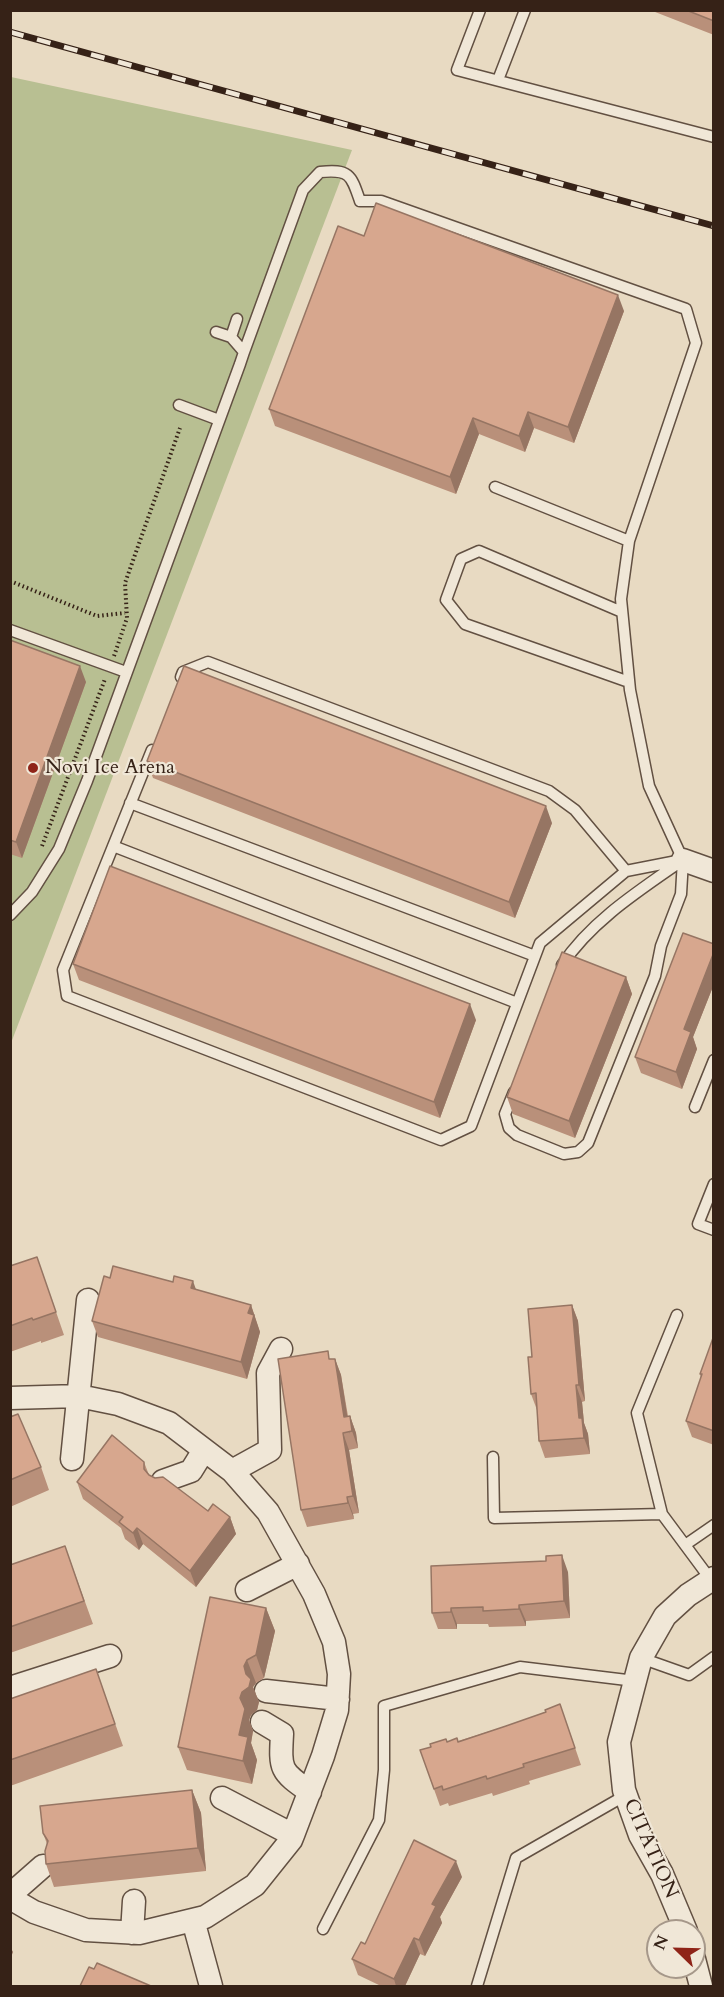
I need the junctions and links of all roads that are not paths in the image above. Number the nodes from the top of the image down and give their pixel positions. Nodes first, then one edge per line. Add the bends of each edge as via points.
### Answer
1 (480, 10) edge
2 (525, 10) edge
3 (498, 80) junction
4 (714, 137) edge
5 (237, 319) dead end
6 (216, 332) dead end
7 (231, 336) junction
8 (244, 352) junction
9 (179, 405) dead end
10 (219, 420) junction
11 (495, 487) dead end
12 (629, 541) junction
13 (622, 612) junction
14 (10, 630) edge
15 (126, 672) junction
16 (629, 682) junction
17 (179, 683) edge
18 (157, 737) edge
19 (130, 803) junction
20 (113, 846) junction
21 (683, 860) junction
22 (626, 871) junction
23 (714, 871) edge
24 (10, 915) edge
25 (535, 956) junction
26 (558, 975) edge
27 (518, 1003) junction
28 (714, 1060) edge
29 (518, 1082) edge
30 (695, 1107) dead end
31 (714, 1184) edge
32 (714, 1230) edge
33 (88, 1300) dead end
34 (677, 1315) dead end
35 (281, 1349) dead end
36 (78, 1396) junction
37 (10, 1398) edge
38 (204, 1450) junction
39 (493, 1457) dead end
40 (72, 1459) dead end
41 (232, 1471) junction
42 (163, 1481) edge
43 (662, 1514) junction
44 (714, 1525) edge
45 (685, 1545) junction
46 (297, 1564) junction
47 (712, 1579) edge
48 (247, 1590) dead end
49 (110, 1656) dead end
50 (714, 1657) edge
51 (641, 1658) junction
52 (635, 1681) junction
53 (10, 1688) edge
54 (266, 1691) dead end
55 (338, 1699) junction
56 (262, 1722) dead end
57 (310, 1792) junction
58 (626, 1795) junction
59 (222, 1798) dead end
60 (293, 1835) junction
61 (43, 1866) edge
62 (10, 1896) edge
63 (134, 1901) dead end
64 (681, 1919) edge
65 (193, 1920) junction
66 (323, 1929) dead end
67 (132, 1933) junction
68 (211, 1986) edge
69 (477, 1986) edge

1 - 3 lane via 457,70
2 - 3 lane
3 - 4 lane
5 - 7 lane
6 - 7 lane
7 - 8 lane
8 - 10 lane
8 - 12 lane via 303,190 320,172 339,170 353,179 360,201 381,201 686,309 696,343
9 - 10 lane
10 - 15 lane
11 - 12 lane
12 - 13 lane
13 - 16 lane
13 - 16 lane via 479,551 461,559 446,600 465,624
14 - 15 lane
15 - 24 lane via 59,849 32,892
16 - 21 lane via 649,786
17 - 22 lane via 183,672 208,662 549,791 574,810
18 - 19 lane
19 - 20 lane
19 - 25 lane
20 - 27 lane
20 - 27 lane via 63,970 67,996 441,1140 471,1126
21 - 22 lane
21 - 23 street
21 - 26 lane via 629,897 576,946
21 - 29 lane via 681,894 661,946 655,976 588,1143 578,1152 564,1154 517,1135 509,1128 505,1114
22 - 25 lane via 540,943
25 - 27 lane
28 - 30 lane
31 - 32 lane via 698,1224
33 - 36 street
34 - 43 lane via 637,1413
35 - 41 street via 268,1373 270,1450
36 - 37 street
36 - 38 street via 118,1404 169,1423
36 - 40 street
38 - 41 street
38 - 42 street via 191,1471
39 - 43 lane via 494,1518
41 - 46 street via 268,1512
43 - 45 lane
44 - 45 lane
45 - 47 lane
46 - 48 street
46 - 55 street via 334,1642
47 - 51 street, CITATION via 665,1616
49 - 53 street
50 - 51 lane via 689,1675
51 - 52 street, CITATION
52 - 58 street, CITATION via 619,1742
52 - 66 lane via 520,1667 384,1706 379,1820
54 - 55 street
55 - 57 street
56 - 57 street via 282,1734 280,1761 286,1776
57 - 60 street
58 - 64 street, CITATION via 640,1835
58 - 69 lane via 516,1858
59 - 60 street
60 - 65 street via 255,1885 205,1917
61 - 62 street
62 - 67 street via 34,1912 86,1930
63 - 67 street
65 - 67 street
65 - 68 street

